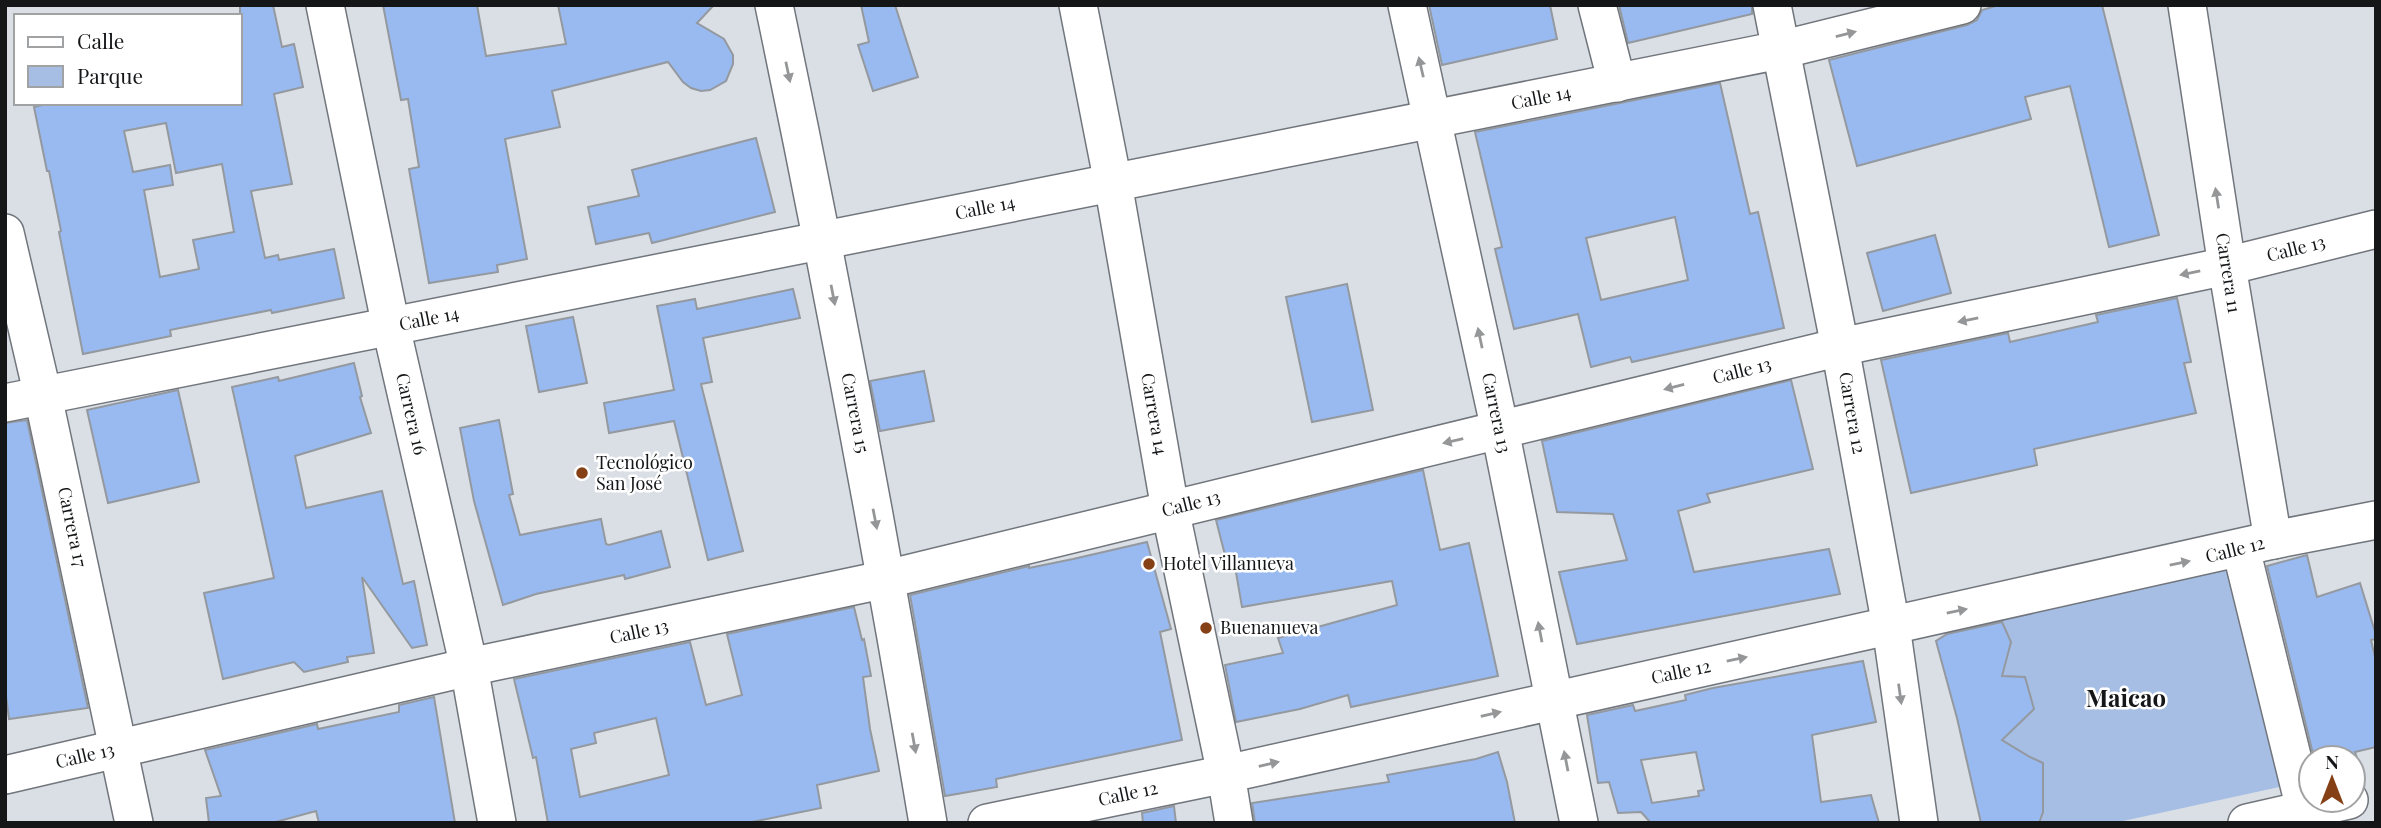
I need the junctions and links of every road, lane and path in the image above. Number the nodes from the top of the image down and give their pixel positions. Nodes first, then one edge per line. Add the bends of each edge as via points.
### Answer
1 (325, 5) edge
2 (774, 5) edge
3 (1078, 5) edge
4 (1407, 5) edge
5 (1597, 5) edge
6 (1772, 5) edge
7 (1962, 5) edge
8 (2187, 5) edge
9 (1780, 50) junction
10 (1617, 83) junction
11 (1433, 119) junction
12 (1113, 183) junction
13 (2376, 229) edge
14 (5, 233) edge
15 (823, 240) junction
16 (2227, 265) junction
17 (391, 327) junction
18 (1840, 347) junction
19 (43, 396) junction
20 (5, 403) edge
21 (1500, 430) junction
22 (1170, 509) junction
23 (2376, 520) edge
24 (2257, 545) junction
25 (887, 579) junction
26 (1891, 626) junction
27 (470, 667) junction
28 (1554, 699) junction
29 (119, 748) junction
30 (2297, 765) edge
31 (1226, 774) junction
32 (5, 775) edge
33 (2297, 811) edge
34 (134, 823) edge
35 (497, 823) edge
36 (928, 823) edge
37 (987, 823) edge
38 (1234, 823) edge
39 (1579, 823) edge
40 (1919, 823) edge
41 (2247, 823) edge

1 - 17 street, Carrera 16
2 -> 15 street, Carrera 15
3 - 12 street, Carrera 14
11 -> 4 street, Carrera 13
5 - 10 street
6 - 9 street, Carrera 12
9 -> 7 street, Calle 14
16 -> 8 street, Carrera 11
9 - 10 street, Calle 14
9 - 18 street, Carrera 12
10 - 11 street, Calle 14
11 - 12 street, Calle 14
21 -> 11 street, Carrera 13
12 - 15 street, Calle 14
12 - 22 street, Carrera 14
13 - 16 street, Calle 13
14 - 19 street, Carrera 17
15 - 17 street, Calle 14
15 -> 25 street, Carrera 15
16 -> 18 street, Calle 13
16 - 24 street, Carrera 11
17 - 19 street, Calle 14
17 - 27 street, Carrera 16
18 -> 21 street, Calle 13
18 - 26 street, Carrera 12
19 - 20 street, Calle 14
19 - 29 street, Carrera 17
21 -> 22 street, Calle 13
28 -> 21 street, Carrera 13
22 - 25 street, Calle 13
22 - 31 street, Carrera 14
23 - 24 street, Calle 12
26 -> 24 street, Calle 12
24 - 30 street, Carrera 11
25 - 27 street, Calle 13
25 -> 36 street, Carrera 15
28 -> 26 street, Calle 12
26 -> 40 street, Carrera 12
27 - 29 street, Calle 13
27 - 35 street, Carrera 16
31 -> 28 street, Calle 12
39 -> 28 street, Carrera 13
29 - 32 street, Calle 13
29 - 34 street, Carrera 17
31 - 37 street, Calle 12
31 - 38 street, Carrera 14
33 - 41 street

